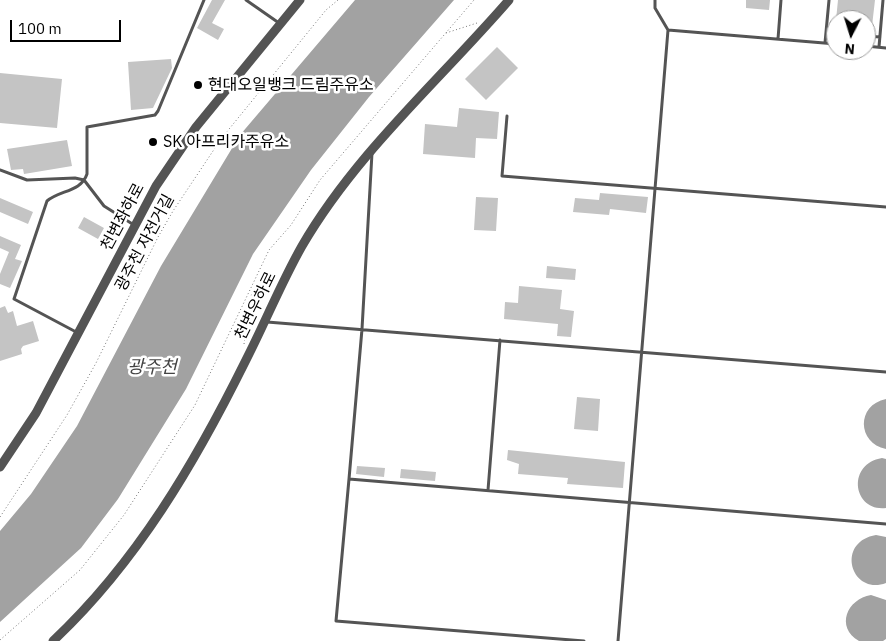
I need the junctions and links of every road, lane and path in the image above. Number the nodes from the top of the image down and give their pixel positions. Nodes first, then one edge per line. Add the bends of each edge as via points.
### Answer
1 (204, 0) edge
2 (246, 0) edge
3 (300, 0) edge
4 (338, 0) edge
5 (474, 0) edge
6 (509, 0) edge
7 (656, 0) edge
8 (781, 0) edge
9 (883, 0) edge
10 (280, 23) junction
11 (477, 23) dead end
12 (668, 30) junction
13 (826, 32) edge
14 (445, 33) junction
15 (876, 37) edge
16 (880, 37) junction
17 (778, 39) junction
18 (825, 43) joint
19 (876, 47) edge
20 (879, 47) junction
21 (886, 48) edge
22 (507, 116) dead end
23 (372, 150) junction
24 (0, 170) edge
25 (84, 180) junction
26 (655, 188) junction
27 (886, 208) edge
28 (134, 226) junction
29 (252, 288) junction
30 (264, 322) junction
31 (362, 329) junction
32 (78, 333) junction
33 (500, 340) junction
34 (244, 345) dead end
35 (642, 352) junction
36 (886, 372) edge
37 (0, 467) edge
38 (349, 478) junction
39 (488, 490) junction
40 (629, 502) junction
41 (0, 517) edge
42 (886, 524) edge
43 (0, 640) edge
44 (53, 641) edge
45 (584, 641) edge
46 (618, 641) edge

1 - 25 lane via 155,115 87,127
2 - 10 lane
3 - 10 street, 천변좌하로
4 - 41 path, 광주천 자전거길 via 250,101 173,211 96,363
5 - 14 path
6 - 23 street, 천변우하로
7 - 12 lane via 655,8
8 - 17 lane
9 - 16 lane
10 - 28 street, 천변좌하로 via 196,127 156,186
11 - 14 path
12 - 17 lane
12 - 26 lane
13 - 18 lane
14 - 29 path via 320,180 291,225 269,250
15 - 16 lane
16 - 20 lane
17 - 18 lane
19 - 20 lane
20 - 21 lane
22 - 26 lane via 502,176
23 - 30 street, 천변우하로 via 321,215
23 - 31 lane
24 - 25 lane via 28,180
25 - 28 lane via 104,206
25 - 32 lane via 48,201 14,299
26 - 27 lane
26 - 35 lane
28 - 32 street, 천변좌하로
29 - 34 path
29 - 43 path via 195,405 124,515 80,570
30 - 31 lane
30 - 44 street, 천변우하로 via 178,486 103,589
31 - 33 lane
31 - 38 lane
32 - 37 street, 천변좌하로 via 36,413
33 - 35 lane
33 - 39 lane
35 - 36 lane
35 - 40 lane
38 - 39 lane
38 - 45 lane via 336,621
39 - 40 lane
40 - 42 lane
40 - 46 lane

